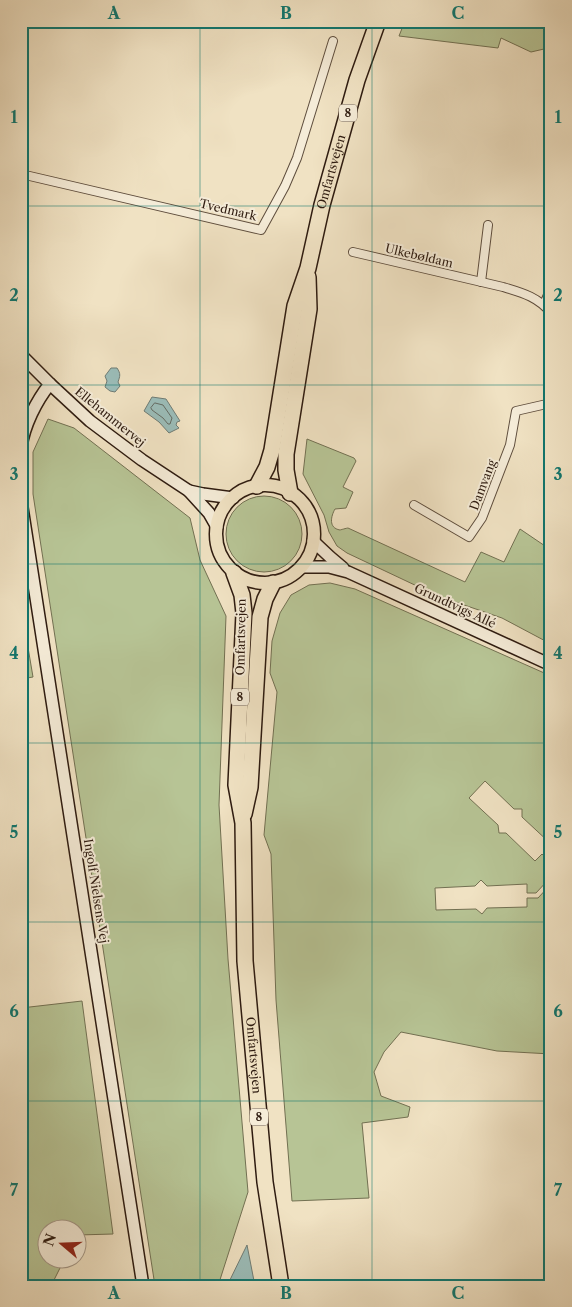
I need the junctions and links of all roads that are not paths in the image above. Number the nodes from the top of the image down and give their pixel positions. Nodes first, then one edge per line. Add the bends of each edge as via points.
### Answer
1 (378, 21) edge
2 (333, 41) dead end
3 (21, 174) edge
4 (488, 225) dead end
5 (353, 252) dead end
6 (308, 268) junction
7 (480, 282) junction
8 (551, 288) edge
9 (544, 304) junction
10 (551, 313) edge
11 (21, 355) edge
12 (50, 384) junction
13 (551, 403) edge
14 (21, 448) edge
15 (257, 486) junction
16 (189, 491) junction
17 (290, 492) junction
18 (233, 498) junction
19 (21, 501) edge
20 (414, 505) dead end
21 (217, 527) junction
22 (313, 541) junction
23 (301, 567) junction
24 (348, 572) junction
25 (234, 573) junction
26 (273, 583) junction
27 (551, 664) edge
28 (243, 823) junction
29 (143, 1286) edge
30 (281, 1286) edge

1 - 6 highway, Omfartsvejen / 8 via 354,89
2 - 3 street, Tvedmark via 297,158 286,186 261,230
4 - 7 street
5 - 7 street, Ulkebøldam
6 - 15 highway, Omfartsvejen / 8 via 294,306 272,450
6 - 17 highway, Omfartsvejen / 8 via 309,309 286,454
7 - 9 street, Ulkebøldam via 526,294
8 - 9 street
9 - 10 street, Ulkebøldam
11 - 12 street, Ellehammervej
12 - 14 street via 34,407
12 - 16 street, Ellehammervej via 117,442
13 - 20 street, Damvang via 516,411 510,444 482,518 469,537
15 - 17 main road via 274,486
15 - 18 main road, 8
16 - 18 street, Ellehammervej
16 - 21 street, Ellehammervej
17 - 22 main road via 307,510 313,525
18 - 21 main road, 8 via 221,514
19 - 29 street, Ingolf Nielsens Vej
21 - 25 main road, 8 via 221,556
22 - 23 main road via 309,556
22 - 24 street, Grundtvigs Allé
23 - 24 street, Grundtvigs Allé via 329,567
23 - 26 main road via 291,576
24 - 27 street, Grundtvigs Allé
25 - 26 main road via 249,581
25 - 28 highway, Omfartsvejen / 8 via 244,613 236,785
26 - 28 highway, Omfartsvejen / 8 via 260,617 250,787
28 - 30 highway, Omfartsvejen / 8 via 245,961 265,1182

